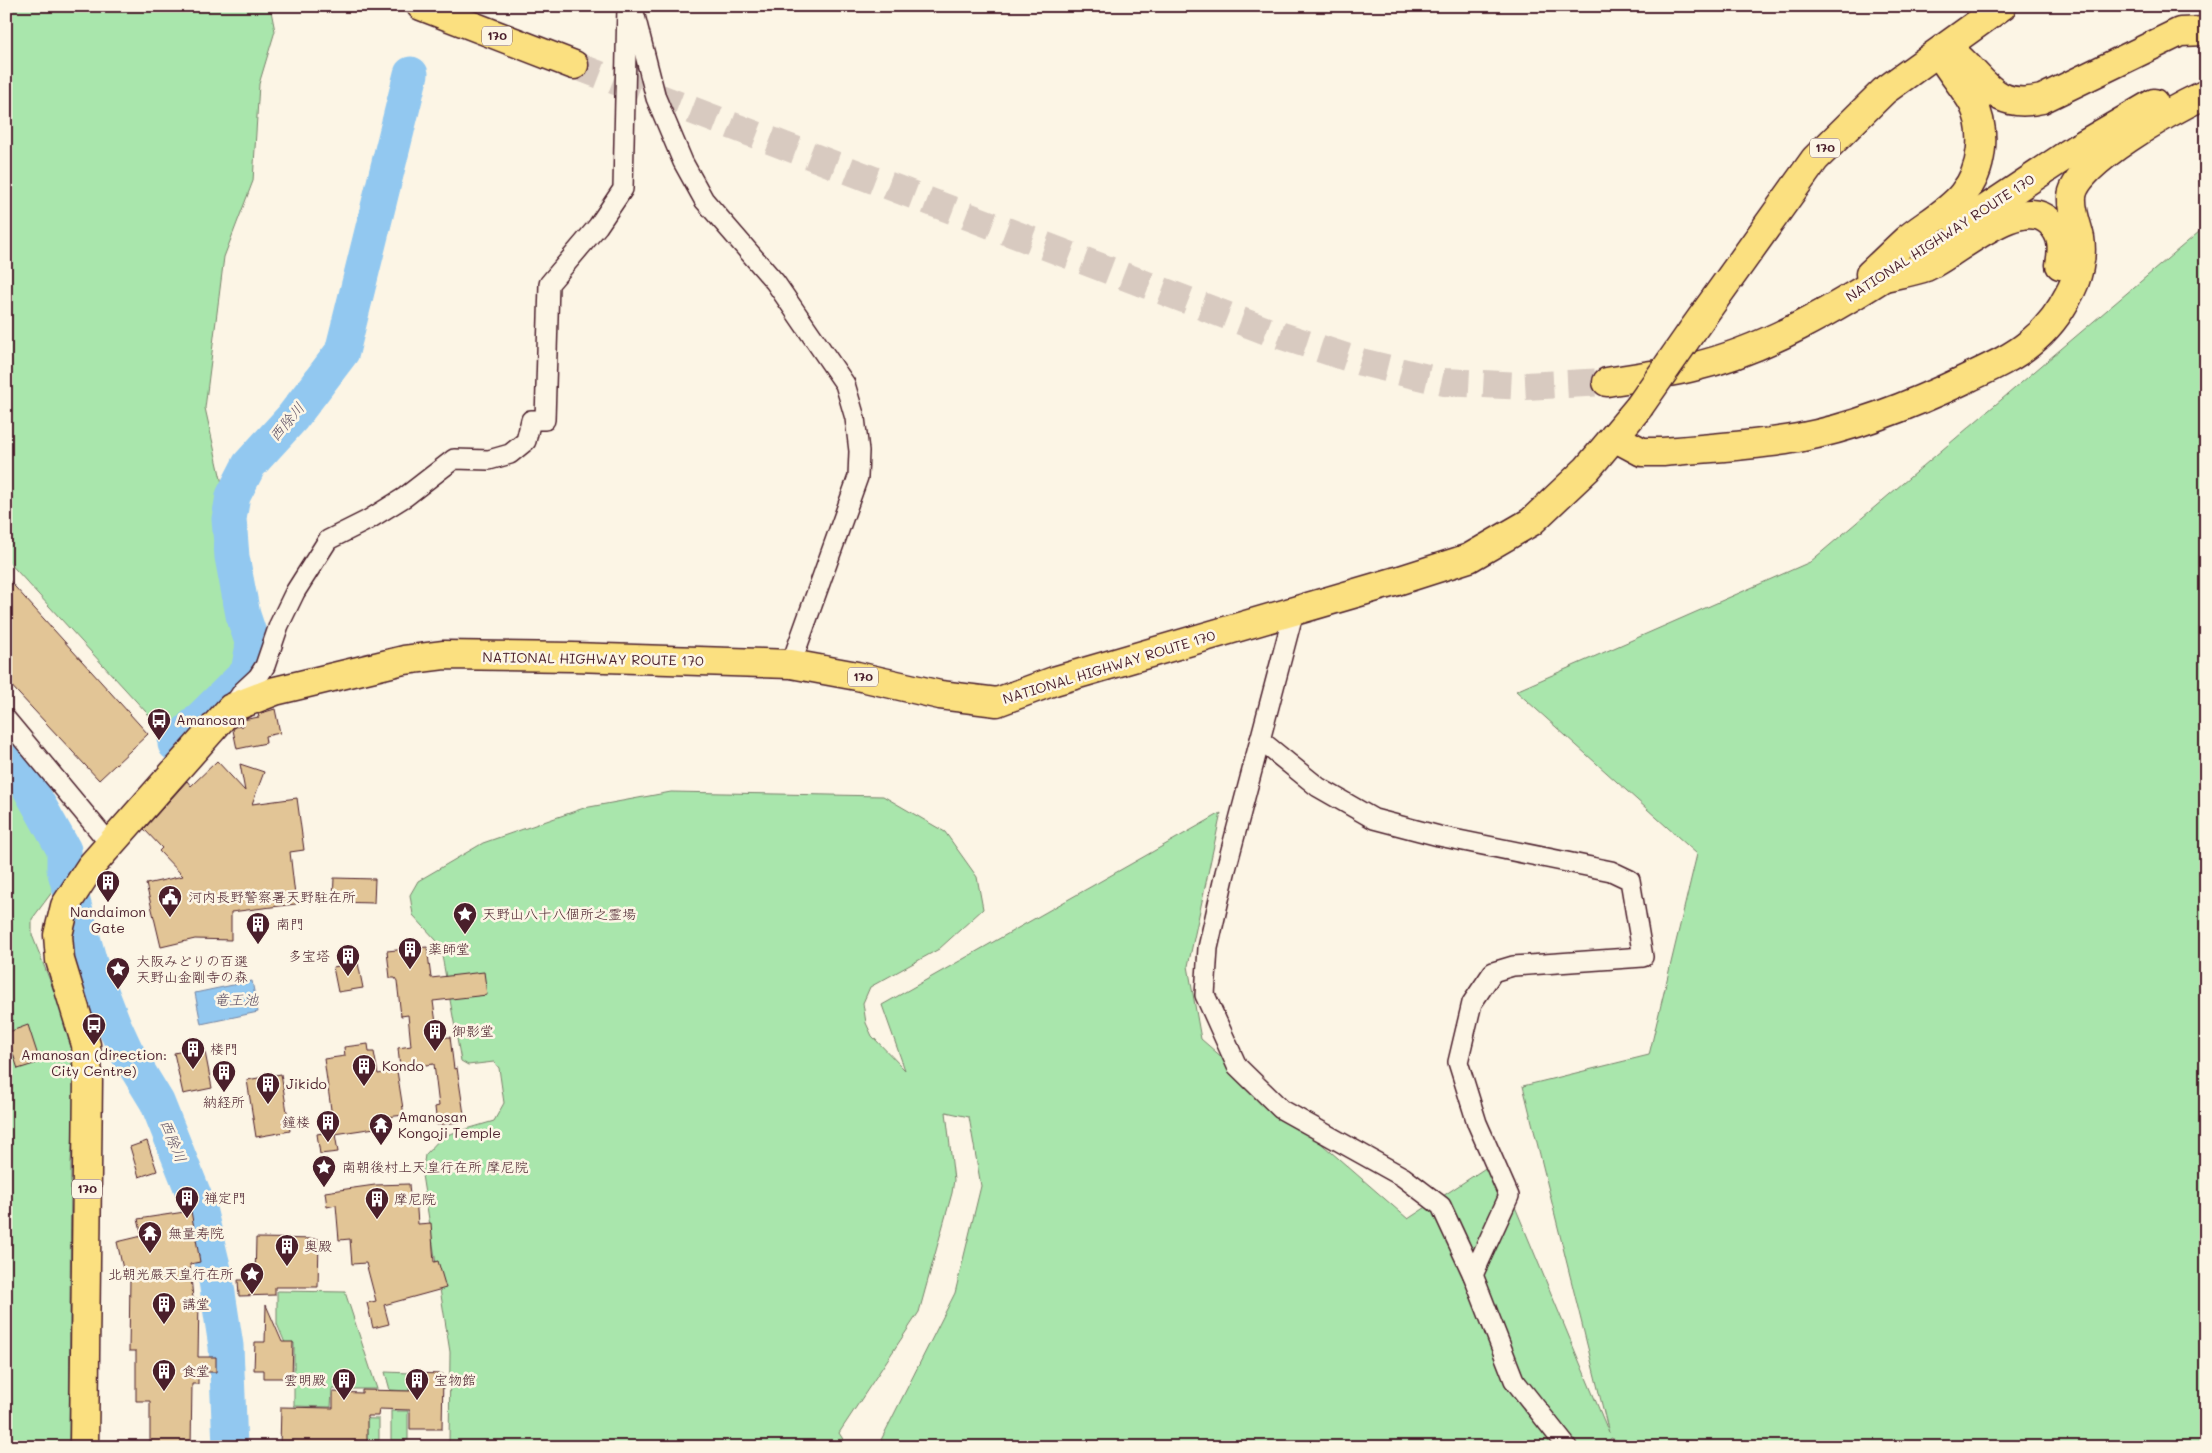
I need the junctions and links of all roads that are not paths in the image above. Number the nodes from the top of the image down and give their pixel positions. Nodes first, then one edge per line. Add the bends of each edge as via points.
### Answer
1 (421, 6) edge
2 (627, 6) edge
3 (632, 6) edge
4 (2002, 6) edge
5 (2206, 31) edge
6 (1946, 48) junction
7 (574, 65) tunnel mouth
8 (2206, 80) edge
9 (2206, 94) edge
10 (1882, 278) junction
11 (1836, 306) junction
12 (1607, 382) tunnel mouth
13 (1614, 437) junction
14 (1294, 610) junction
15 (791, 664) junction
16 (231, 708) junction
17 (6, 718) edge
18 (1260, 740) junction
19 (110, 844) junction
20 (1473, 1275) junction
21 (84, 1447) edge
22 (1567, 1447) edge

1 - 7 highway, 170
2 - 16 street via 623,189 598,226 549,284 545,420 531,420 526,441 510,454 489,460 454,459 405,497 328,540 295,592 265,666 258,677 242,690
3 - 15 street via 656,98 683,162 704,200 775,282 845,384 855,418 858,477
4 - 6 highway, NATIONAL HIGHWAY ROUTE 170 / 170
5 - 6 highway via 2180,32 2042,99 2026,103 1995,95
6 - 11 highway via 1945,62 1973,103 1981,125 1982,145 1972,180 1963,195 1907,240
6 - 13 highway, NATIONAL HIGHWAY ROUTE 170 / 170, bridge via 1884,91 1814,158 1639,407
8 - 10 highway, NATIONAL HIGHWAY ROUTE 170 via 2102,132
9 - 13 highway via 2182,105 2118,146 2079,178 2072,196 2081,253 2069,296 2036,338 2002,362 1920,401 1798,438 1642,452
10 - 11 highway, NATIONAL HIGHWAY ROUTE 170
10 - 13 highway via 1926,266 2017,215 2034,214 2047,219 2059,233 2062,250 2054,286 2030,319 1990,350 1946,374 1901,393 1796,424 1737,431
11 - 12 highway, NATIONAL HIGHWAY ROUTE 170 via 1734,354 1694,367
13 - 14 highway, NATIONAL HIGHWAY ROUTE 170 / 170 via 1587,469 1531,522 1469,558
14 - 15 highway, NATIONAL HIGHWAY ROUTE 170 / 170 via 1054,681 998,702 940,696
14 - 18 street
15 - 16 highway, NATIONAL HIGHWAY ROUTE 170 / 170 via 444,655 404,660 275,691
16 - 19 highway, NATIONAL HIGHWAY ROUTE 170 / 170
17 - 19 street
18 - 20 street via 1210,939 1204,995 1237,1066 1281,1109 1403,1177 1440,1206
18 - 20 street via 1318,787 1374,819 1439,836 1611,870 1630,880 1643,957 1507,968 1493,972 1472,1003 1458,1062 1477,1123 1509,1196
19 - 21 highway, NATIONAL HIGHWAY ROUTE 170 / 170 via 86,872 65,906 58,935 60,960 86,1045 88,1077
20 - 22 street via 1514,1380

